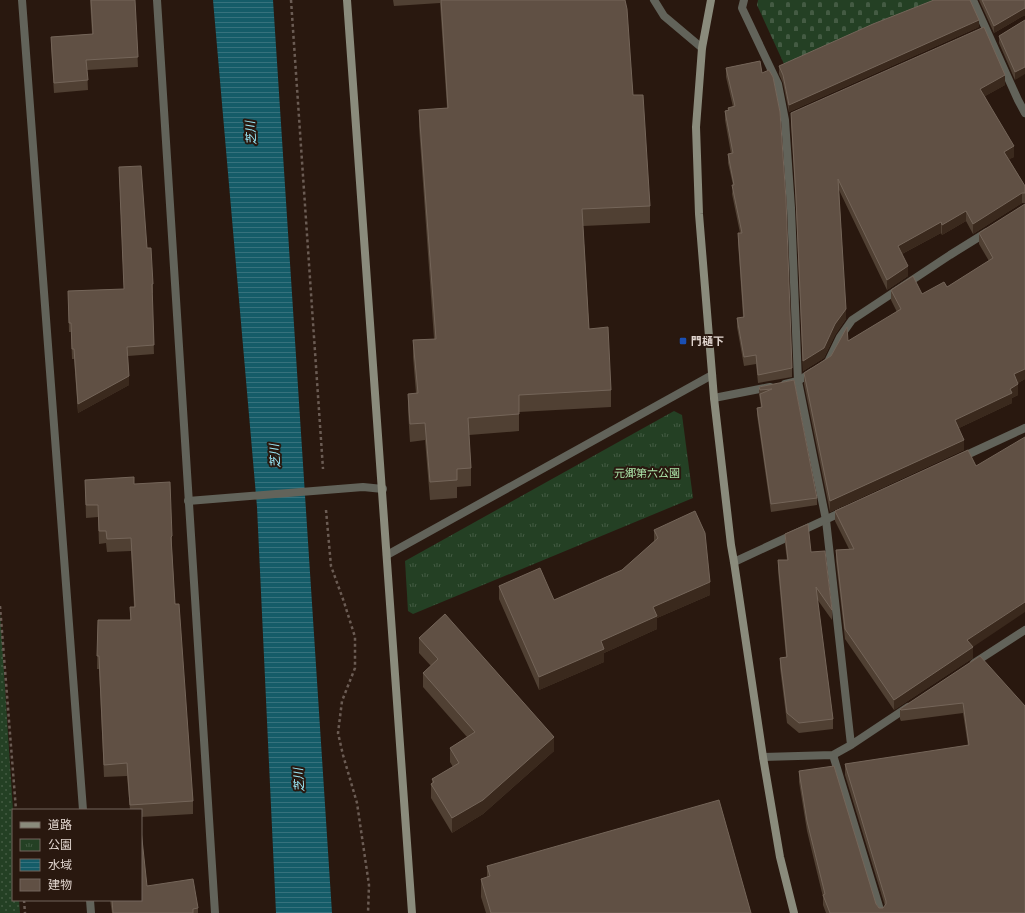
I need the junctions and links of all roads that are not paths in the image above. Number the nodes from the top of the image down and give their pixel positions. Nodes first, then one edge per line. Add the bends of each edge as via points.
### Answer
1 (22, 0) edge
2 (157, 0) edge
3 (347, 0) edge
4 (654, 0) edge
5 (710, 0) edge
6 (744, 0) edge
7 (973, 0) edge
8 (702, 48) junction
9 (1025, 113) edge
10 (994, 228) edge
11 (712, 375) junction
12 (798, 381) junction
13 (714, 398) junction
14 (1025, 428) edge
15 (954, 461) edge
16 (383, 489) junction
17 (188, 501) junction
18 (854, 507) edge
19 (826, 520) junction
20 (387, 555) junction
21 (734, 562) junction
22 (1025, 630) edge
23 (967, 668) edge
24 (915, 703) edge
25 (850, 745) junction
26 (833, 755) junction
27 (763, 757) junction
28 (83, 809) edge
29 (90, 901) edge
30 (91, 913) edge
31 (215, 913) edge
32 (412, 913) edge
33 (794, 913) edge
34 (881, 913) edge

1 - 28 street
2 - 17 street
3 - 16 street
4 - 8 street via 664,16
5 - 8 street
6 - 12 street via 742,8 778,84 788,118
7 - 9 street via 983,32 995,39
8 - 11 street via 696,128 699,214
10 - 12 street via 852,320 828,362
11 - 13 street
11 - 20 street
12 - 13 street
12 - 19 street
13 - 21 street
14 - 15 street
16 - 17 street via 363,487
16 - 20 street
17 - 31 street
18 - 19 street
19 - 21 street
19 - 25 street
20 - 32 street
21 - 27 street
22 - 23 street
24 - 25 street
25 - 26 street
26 - 27 street
26 - 34 street
27 - 33 street via 780,857
29 - 30 street

